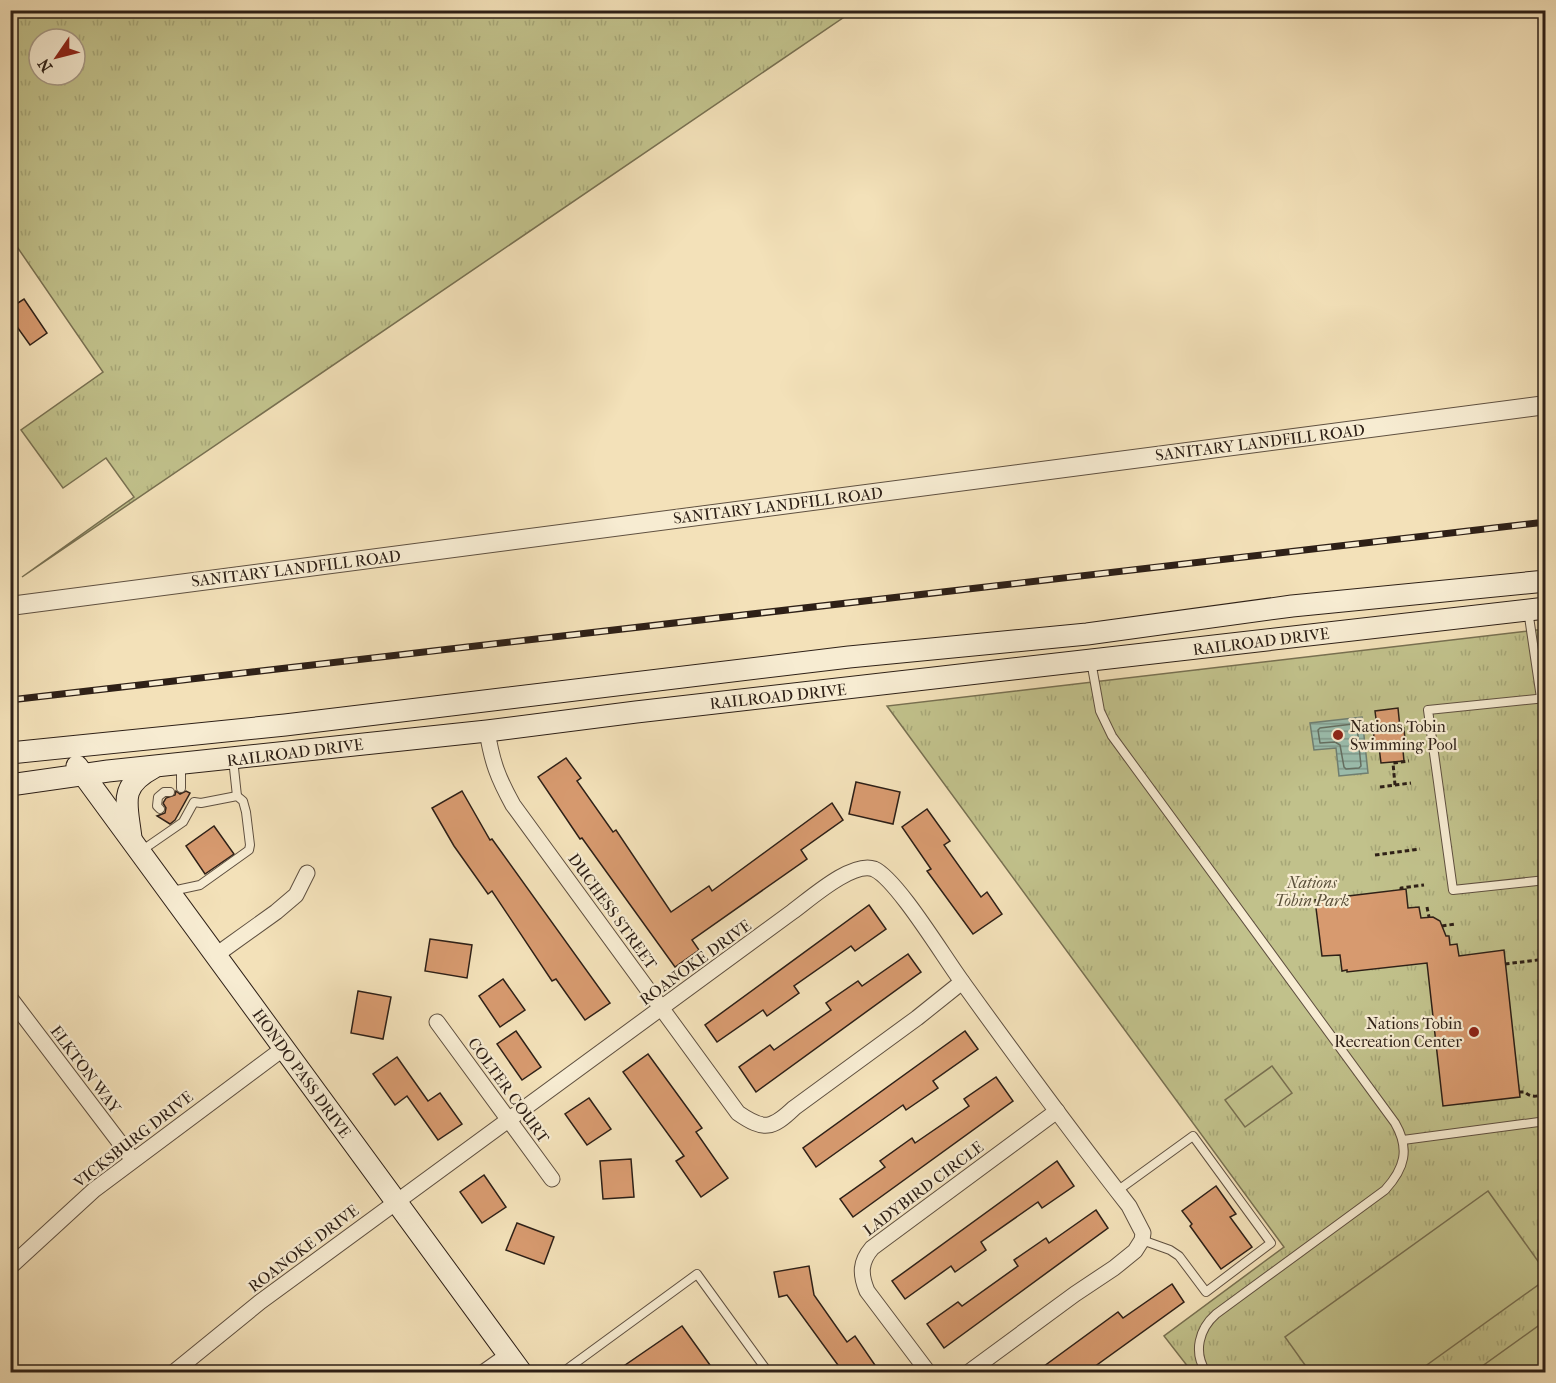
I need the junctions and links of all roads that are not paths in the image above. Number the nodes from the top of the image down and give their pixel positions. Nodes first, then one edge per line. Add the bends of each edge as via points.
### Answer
1 (1545, 405) edge
2 (1545, 581) edge
3 (1524, 583) junction
4 (10, 606) edge
5 (1537, 609) edge
6 (1087, 634) junction
7 (1091, 660) junction
8 (1543, 698) edge
9 (487, 731) junction
10 (64, 748) junction
11 (10, 753) edge
12 (233, 759) junction
13 (181, 764) junction
14 (155, 767) junction
15 (82, 775) junction
16 (10, 785) edge
17 (181, 788) dead end
18 (170, 792) dead end
19 (237, 796) junction
20 (160, 809) dead end
21 (136, 847) junction
22 (307, 873) dead end
23 (1545, 880) edge
24 (170, 892) junction
25 (216, 955) junction
26 (962, 982) junction
27 (10, 998) edge
28 (662, 1008) junction
29 (437, 1023) dead end
30 (284, 1048) junction
31 (1057, 1111) junction
32 (509, 1119) junction
33 (1545, 1121) edge
34 (1403, 1140) junction
35 (133, 1160) junction
36 (552, 1179) dead end
37 (1118, 1191) junction
38 (396, 1202) junction
39 (1142, 1240) junction
40 (10, 1267) edge
41 (508, 1355) junction
42 (174, 1372) edge
43 (484, 1372) edge
44 (521, 1372) edge
45 (563, 1372) edge
46 (768, 1372) edge
47 (928, 1372) edge
48 (969, 1372) edge
49 (1206, 1372) edge

1 - 4 street, SANITARY LANDFILL ROAD
2 - 3 main road, RAILROAD DRIVE
3 - 5 main road
3 - 6 main road, RAILROAD DRIVE via 1292,606
5 - 7 main road, RAILROAD DRIVE
5 - 8 lane
6 - 7 main road
6 - 10 main road, RAILROAD DRIVE via 849,657
7 - 9 main road, RAILROAD DRIVE
7 - 34 lane via 1100,711 1112,736 1395,1123
8 - 23 lane via 1428,710 1453,890
9 - 12 main road, RAILROAD DRIVE
9 - 28 street, DUCHESS STREET via 492,764 513,805
10 - 11 main road, RAILROAD DRIVE
10 - 15 main road, HONDO PASS DRIVE
12 - 13 main road, RAILROAD DRIVE
12 - 19 lane
13 - 14 main road, RAILROAD DRIVE
13 - 17 lane
14 - 15 main road, RAILROAD DRIVE
14 - 21 main road via 133,782 127,793
15 - 16 main road, RAILROAD DRIVE
15 - 21 main road, HONDO PASS DRIVE
18 - 20 lane via 164,792 157,806
19 - 21 lane via 201,803 190,800 179,820
19 - 24 lane via 246,812 249,850 200,885
21 - 24 main road, HONDO PASS DRIVE
22 - 25 street via 290,901
24 - 25 main road, HONDO PASS DRIVE
25 - 30 main road, HONDO PASS DRIVE
26 - 28 street, ROANOKE DRIVE via 892,882 875,869 863,867 845,875
26 - 28 street, DUCHESS STREET via 770,1126 753,1123 738,1113
26 - 31 street, ROANOKE DRIVE
27 - 35 street, ELKTON WAY
28 - 32 street, ROANOKE DRIVE
29 - 32 street, COLTER COURT
30 - 35 street, VICKSBURG DRIVE
30 - 38 main road, HONDO PASS DRIVE
31 - 37 street, ROANOKE DRIVE
31 - 47 street, LADYBIRD CIRCLE via 872,1248 861,1265 867,1291
32 - 36 street, COLTER COURT
32 - 38 street, ROANOKE DRIVE
33 - 34 lane
34 - 49 lane via 1401,1164 1384,1190 1206,1324 1199,1344
35 - 40 street, VICKSBURG DRIVE
37 - 39 street, ROANOKE DRIVE via 1140,1225
37 - 39 lane via 1193,1136 1271,1243 1206,1292 1179,1256
38 - 41 main road, HONDO PASS DRIVE
38 - 42 street, ROANOKE DRIVE via 260,1302
39 - 48 street via 1114,1268
41 - 43 street
41 - 44 main road, HONDO PASS DRIVE
45 - 46 lane via 697,1274

